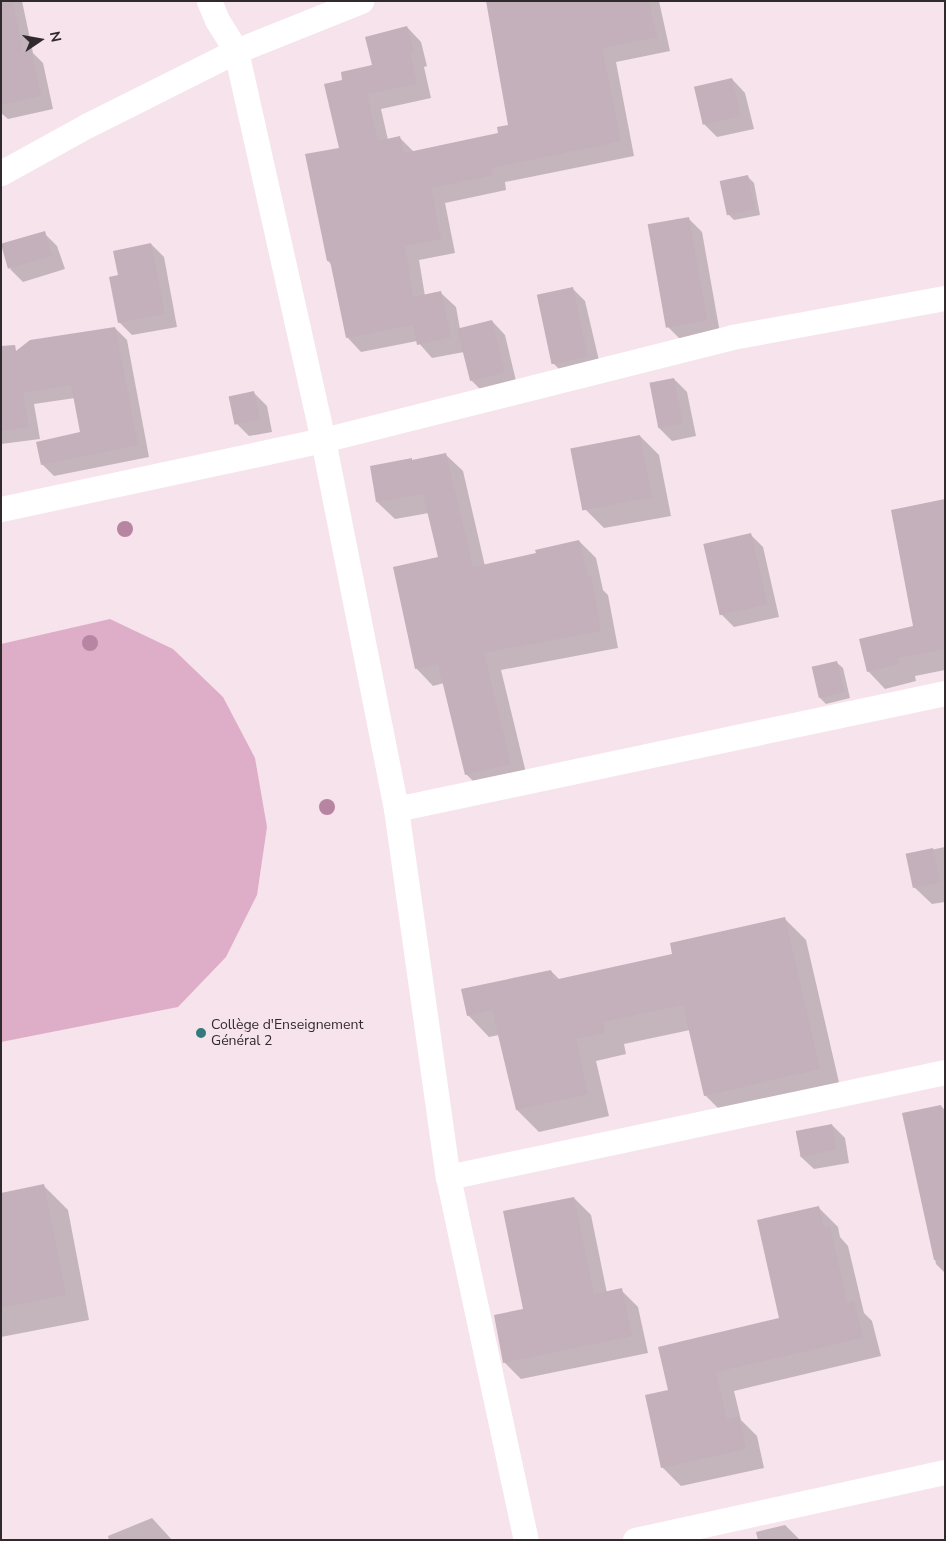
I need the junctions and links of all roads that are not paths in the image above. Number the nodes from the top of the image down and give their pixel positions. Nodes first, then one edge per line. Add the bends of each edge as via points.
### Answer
1 (209, 1) edge
2 (361, 1) edge
3 (236, 51) junction
4 (1, 174) edge
5 (945, 298) edge
6 (323, 440) junction
7 (1, 509) edge
8 (945, 693) edge
9 (396, 809) junction
10 (945, 1072) edge
11 (448, 1176) junction
12 (945, 1472) edge
13 (526, 1540) edge
14 (635, 1540) edge

1 - 3 street
2 - 3 street
3 - 4 street via 88,125
3 - 6 street
5 - 6 street via 732,337
6 - 7 street
6 - 9 street
8 - 9 street
9 - 11 street
10 - 11 street
11 - 13 street
12 - 14 street

